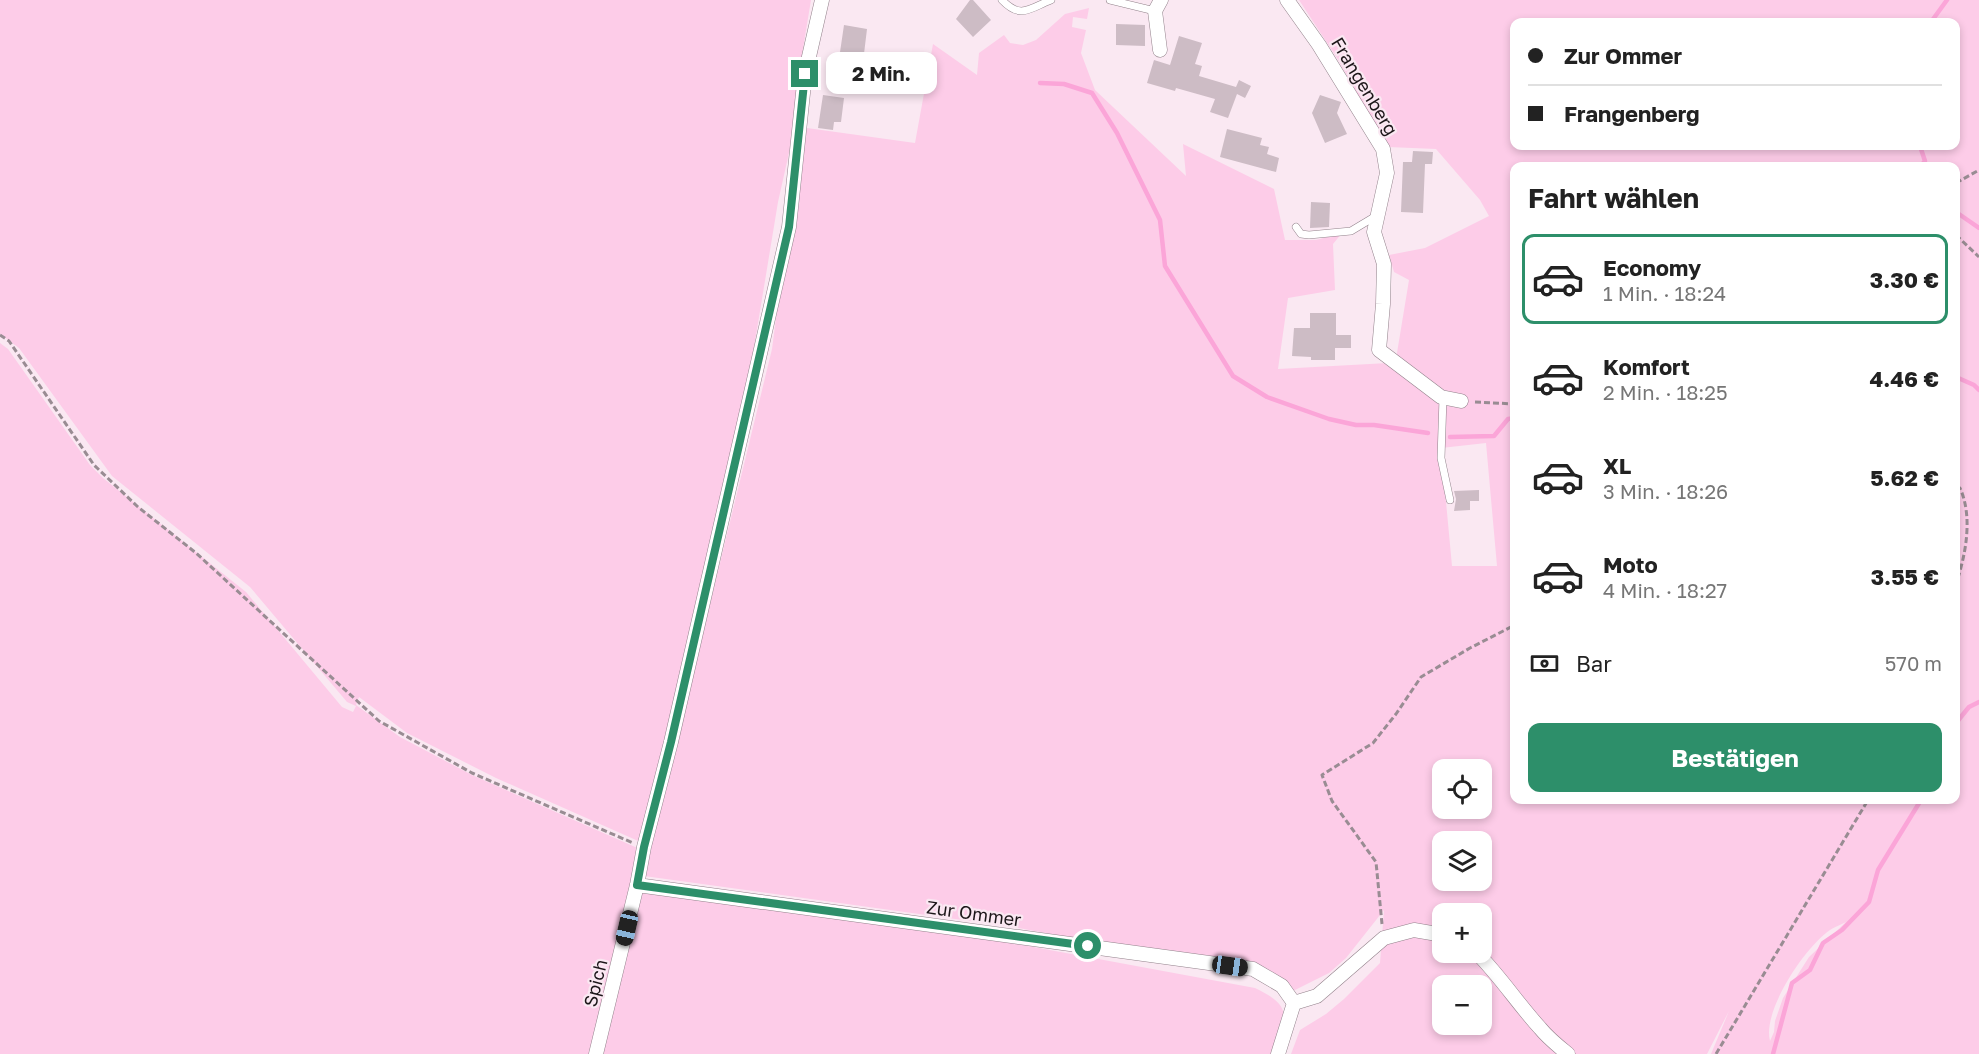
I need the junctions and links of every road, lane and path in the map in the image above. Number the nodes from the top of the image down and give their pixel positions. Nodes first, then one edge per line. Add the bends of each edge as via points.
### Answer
1 (822, 0) edge
2 (1002, 0) edge
3 (1051, 0) edge
4 (1110, 0) edge
5 (1287, 0) edge
6 (1158, 6) edge
7 (1160, 50) dead end
8 (1979, 170) edge
9 (1960, 181) edge
10 (1378, 215) junction
11 (1296, 227) dead end
12 (1960, 239) edge
13 (1979, 257) edge
14 (0, 335) edge
15 (1443, 398) junction
16 (1461, 401) joint
17 (1510, 404) edge
18 (1960, 488) edge
19 (1450, 500) dead end
20 (1960, 572) edge
21 (1510, 628) edge
22 (1866, 804) edge
23 (644, 847) junction
24 (637, 885) junction
25 (1432, 933) edge
26 (1384, 938) junction
27 (1486, 963) edge
28 (1294, 1003) junction
29 (597, 1054) edge
30 (1278, 1054) edge
31 (1568, 1054) edge
32 (1716, 1054) edge

1 - 23 street, Spich via 805,74 789,227
2 - 3 lane via 1011,9 1026,12
4 - 6 lane
5 - 10 street, Frangenberg via 1383,149 1387,173
6 - 7 street
8 - 9 path
10 - 11 lane via 1351,231 1309,235 1301,234
10 - 15 street, Frangenberg via 1374,232 1384,264 1379,350
12 - 13 path
14 - 23 path via 9,341 94,465 379,721 471,773
15 - 16 street, Frangenberg
15 - 19 lane via 1441,458
16 - 17 path
18 - 20 path via 1967,502 1965,558
21 - 26 path via 1421,677 1373,743 1322,776 1332,801 1376,862
22 - 32 path
23 - 24 street, Spich
24 - 28 street, Zur Ommer via 1253,969 1282,986
24 - 29 street, Spich
25 - 26 street via 1414,930
26 - 28 street via 1317,996
27 - 31 street via 1542,1031
28 - 30 street

